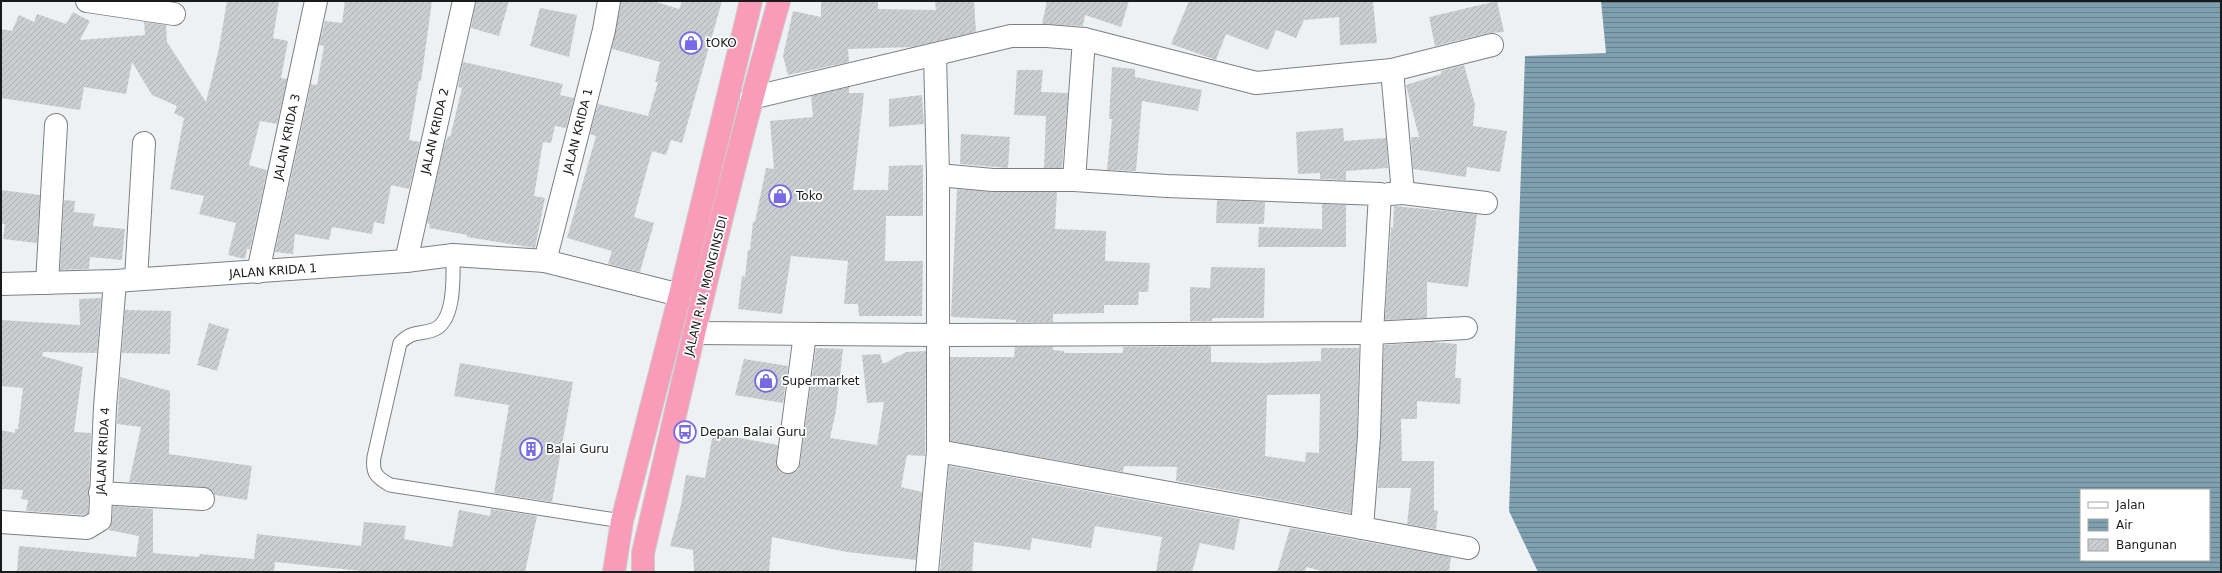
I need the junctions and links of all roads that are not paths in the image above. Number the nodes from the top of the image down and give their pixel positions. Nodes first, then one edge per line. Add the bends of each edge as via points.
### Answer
1 (89, 1) edge
2 (316, 1) edge
3 (464, 1) edge
4 (609, 1) edge
5 (751, 1) edge
6 (779, 1) edge
7 (174, 14) dead end
8 (1084, 39) junction
9 (1492, 45) dead end
10 (935, 55) junction
11 (1392, 70) junction
12 (752, 98) junction
13 (56, 125) dead end
14 (144, 143) dead end
15 (938, 174) junction
16 (1074, 180) junction
17 (1403, 193) junction
18 (1380, 194) junction
19 (1486, 203) dead end
20 (453, 256) junction
21 (406, 261) junction
22 (545, 261) junction
23 (258, 272) junction
24 (126, 280) junction
25 (47, 283) junction
26 (1, 284) edge
27 (680, 295) junction
28 (1466, 328) dead end
29 (695, 333) junction
30 (1372, 333) junction
31 (804, 334) junction
32 (938, 335) junction
33 (938, 451) junction
34 (788, 462) dead end
35 (100, 492) junction
36 (203, 499) dead end
37 (1, 522) edge
38 (622, 522) junction
39 (1362, 528) junction
40 (1468, 548) dead end
41 (614, 572) edge
42 (642, 572) edge
43 (927, 572) edge

1 - 7 street
2 - 23 street, JALAN KRIDA 3
3 - 21 street, JALAN KRIDA 2
4 - 22 street, JALAN KRIDA 1 via 604,30
5 - 27 highway, JALAN R.W. MONGINSIDI
6 - 12 highway, JALAN R.W. MONGINSIDI
8 - 10 street via 1011,36
8 - 11 street via 1256,83
8 - 16 street
9 - 11 street
10 - 12 street
10 - 15 street
11 - 17 street
12 - 29 highway, JALAN R.W. MONGINSIDI
13 - 25 street
14 - 24 street, JALAN KRIDA 4
15 - 16 street via 994,180
15 - 32 street
16 - 18 street
17 - 18 street
17 - 19 street
18 - 30 street
20 - 21 street, JALAN KRIDA 1
20 - 22 street, JALAN KRIDA 1
20 - 38 lane via 452,297 442,323 434,330 406,336 400,342 374,457 372,468 375,475 390,485
21 - 23 street, JALAN KRIDA 1
22 - 27 street, JALAN KRIDA 1
23 - 24 street, JALAN KRIDA 1
24 - 25 street, JALAN KRIDA 1
24 - 35 street, JALAN KRIDA 4 via 105,406
25 - 26 street, JALAN KRIDA 1
27 - 38 highway, JALAN R.W. MONGINSIDI
28 - 30 street
29 - 31 street
29 - 42 highway, JALAN R.W. MONGINSIDI via 643,553
30 - 32 street
30 - 39 street via 1369,436
31 - 32 street
31 - 34 street
32 - 33 street
33 - 39 street
33 - 43 street
35 - 36 street
35 - 37 street, JALAN KRIDA 4 via 100,520 87,528
38 - 41 highway, JALAN R.W. MONGINSIDI
39 - 40 street

